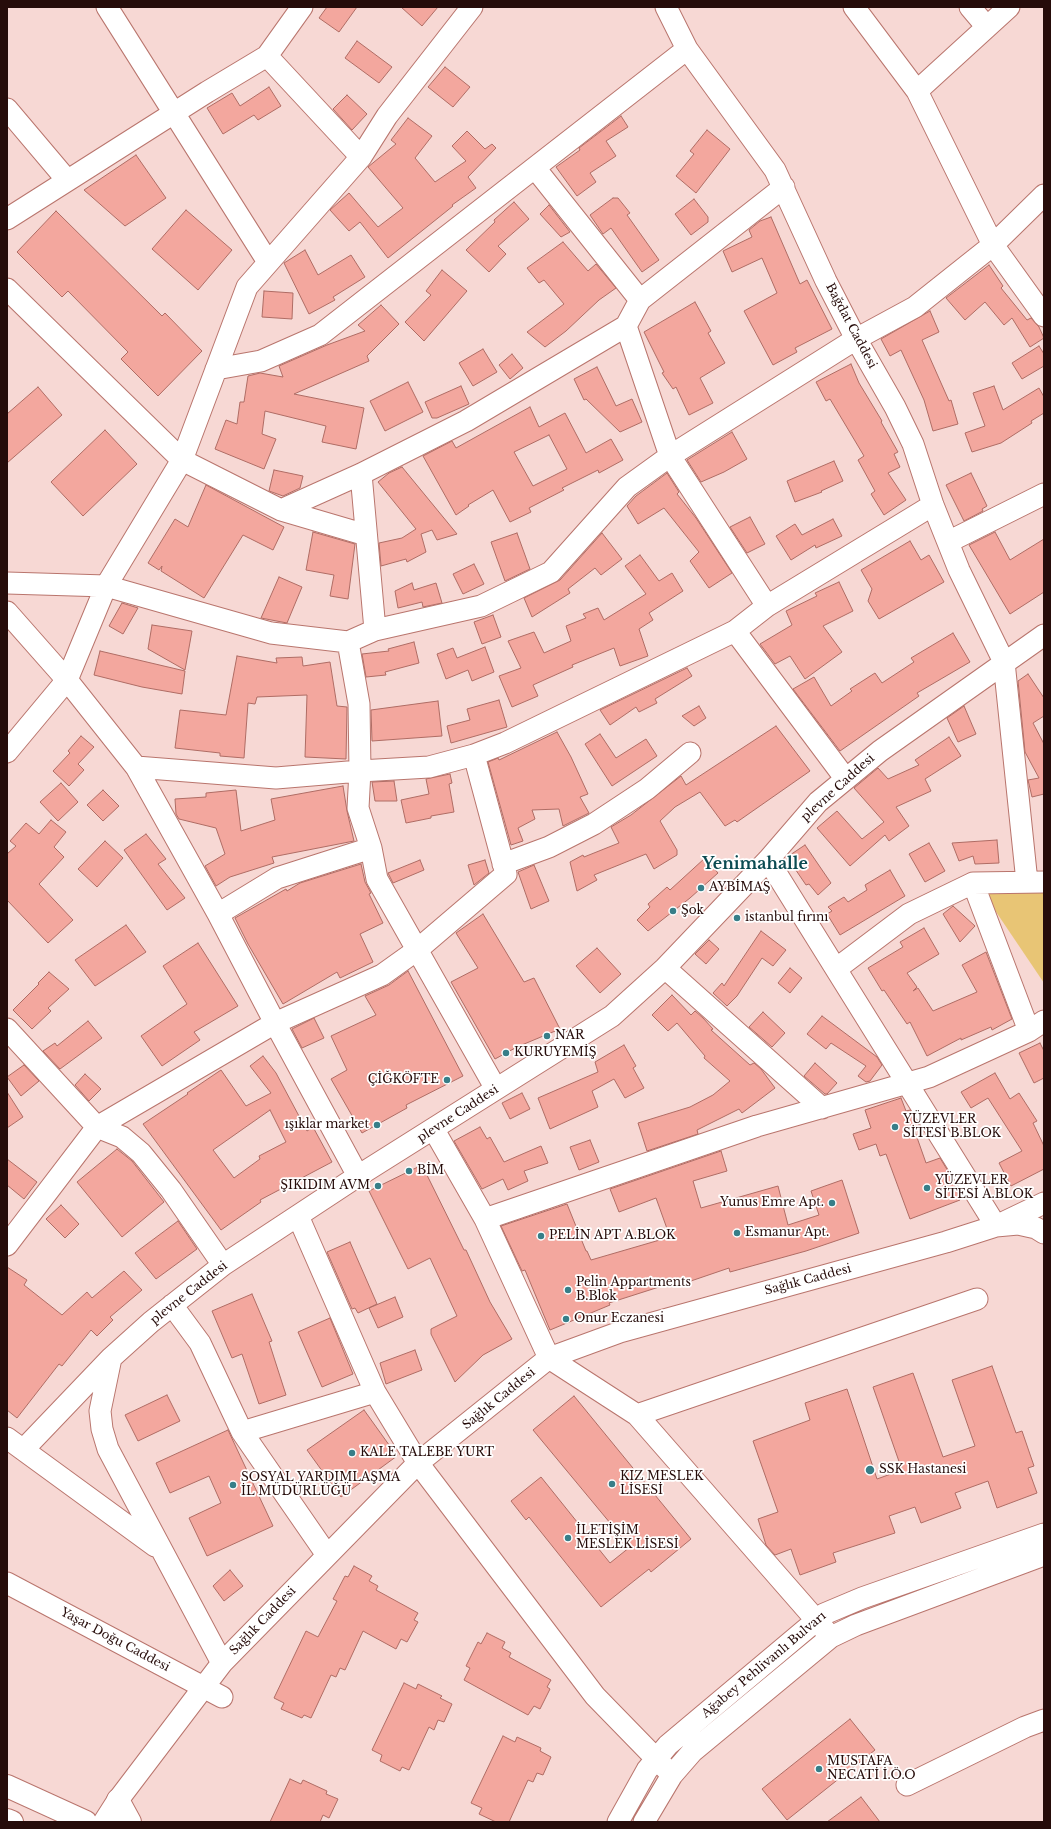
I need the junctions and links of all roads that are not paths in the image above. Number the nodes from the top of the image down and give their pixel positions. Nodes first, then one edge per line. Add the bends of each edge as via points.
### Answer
1 (107, 7) edge
2 (302, 7) edge
3 (472, 7) edge
4 (666, 7) edge
5 (854, 7) edge
6 (970, 7) edge
7 (1008, 7) edge
8 (986, 26) junction
9 (687, 49) junction
10 (267, 56) junction
11 (916, 91) junction
12 (7, 109) edge
13 (176, 113) junction
14 (361, 157) junction
15 (536, 168) junction
16 (67, 180) junction
17 (784, 187) junction
18 (1044, 195) edge
19 (7, 219) edge
20 (993, 245) junction
21 (268, 262) junction
22 (7, 289) edge
23 (640, 300) junction
24 (1044, 316) edge
25 (626, 326) junction
26 (856, 339) junction
27 (216, 369) junction
28 (670, 456) junction
29 (182, 460) junction
30 (361, 474) junction
31 (1044, 494) edge
32 (933, 505) junction
33 (281, 510) junction
34 (366, 535) junction
35 (948, 542) junction
36 (7, 583) edge
37 (106, 586) junction
38 (767, 606) junction
39 (7, 612) edge
40 (375, 630) junction
41 (734, 631) junction
42 (1044, 635) edge
43 (348, 642) junction
44 (1004, 662) junction
45 (67, 680) junction
46 (7, 752) edge
47 (690, 753) dead end
48 (474, 755) junction
49 (136, 767) junction
50 (360, 770) junction
51 (845, 778) junction
52 (371, 848) junction
53 (768, 860) junction
54 (504, 864) junction
55 (973, 882) junction
56 (1035, 882) edge
57 (218, 914) junction
58 (417, 950) junction
59 (665, 968) junction
60 (836, 969) junction
61 (275, 1023) junction
62 (1037, 1026) edge
63 (7, 1029) edge
64 (906, 1083) junction
65 (496, 1089) junction
66 (822, 1108) junction
67 (97, 1127) junction
68 (434, 1130) junction
69 (358, 1176) junction
70 (1044, 1203) edge
71 (298, 1216) junction
72 (485, 1219) junction
73 (996, 1226) junction
74 (1044, 1233) edge
75 (7, 1245) edge
76 (223, 1265) junction
77 (977, 1299) dead end
78 (172, 1305) junction
79 (111, 1358) junction
80 (549, 1358) junction
81 (375, 1392) junction
82 (637, 1415) junction
83 (242, 1432) junction
84 (7, 1438) edge
85 (24, 1449) junction
86 (418, 1463) junction
87 (1044, 1534) edge
88 (161, 1550) junction
89 (327, 1555) junction
90 (1044, 1555) edge
91 (7, 1583) edge
92 (815, 1621) junction
93 (831, 1637) junction
94 (222, 1663) junction
95 (203, 1687) junction
96 (222, 1697) dead end
97 (1044, 1720) edge
98 (656, 1758) junction
99 (672, 1775) junction
100 (907, 1785) dead end
101 (7, 1786) edge
102 (118, 1800) junction
103 (7, 1820) edge
104 (12, 1822) edge
105 (86, 1822) edge
106 (104, 1822) edge
107 (130, 1822) edge
108 (618, 1822) edge
109 (644, 1822) edge

1 - 13 street
2 - 10 street
3 - 14 street via 387,116
4 - 9 street, Bağdat Caddesi
5 - 11 street
6 - 8 street
7 - 8 street
8 - 11 street
9 - 15 street
9 - 17 street, Bağdat Caddesi via 757,143
10 - 13 street
10 - 14 street
11 - 20 street
12 - 16 street
13 - 16 street
13 - 21 street
14 - 21 street
15 - 23 street
15 - 27 street via 320,335 261,361
16 - 19 street
17 - 23 street
17 - 26 street, Bağdat Caddesi via 805,237
18 - 20 street
20 - 24 street
20 - 26 street via 915,306
21 - 27 street via 247,286
22 - 29 street
23 - 25 street
25 - 28 street
25 - 30 street via 466,421
26 - 28 street
26 - 32 street, Bağdat Caddesi via 913,444
27 - 29 street
28 - 38 street
28 - 40 street via 627,486 551,572 481,606
29 - 33 street
29 - 37 street
30 - 33 street
30 - 34 street
31 - 35 street
32 - 35 street, Bağdat Caddesi
32 - 38 street
33 - 34 street
34 - 40 street
35 - 44 street, Bağdat Caddesi via 975,605
36 - 37 street
37 - 43 street via 271,633
37 - 45 street
38 - 41 street
39 - 45 street
40 - 43 street
41 - 48 street
41 - 51 street
42 - 44 street, plevne Caddesi
43 - 50 street via 359,704
44 - 51 street, plevne Caddesi
44 - 56 street
45 - 46 street
45 - 49 street
47 - 54 street via 647,789 594,824 549,847
48 - 50 street via 429,767
48 - 54 street
49 - 50 street via 276,778
49 - 57 street
50 - 52 street via 358,808
51 - 53 street, plevne Caddesi via 802,819
52 - 57 street via 277,878
52 - 58 street via 377,879
53 - 59 street, plevne Caddesi
53 - 60 street
54 - 58 street via 506,874
55 - 56 street
55 - 60 street via 909,914
55 - 62 street
57 - 61 street
58 - 61 street via 382,976
58 - 65 street
59 - 65 street, plevne Caddesi via 612,1016
59 - 66 street
60 - 64 street
61 - 67 street
61 - 69 street
62 - 64 street via 929,1078
63 - 67 street
64 - 66 street
64 - 73 street
65 - 68 street, plevne Caddesi
66 - 72 street via 750,1129
67 - 75 street
67 - 76 street via 122,1137 141,1153 171,1190
68 - 69 street, plevne Caddesi
68 - 72 street
69 - 71 street, plevne Caddesi
70 - 73 street
71 - 76 street, plevne Caddesi
71 - 81 street
72 - 80 street
73 - 74 street, Sağlık Caddesi via 1018,1224 1036,1228
73 - 80 street, Sağlık Caddesi via 620,1332
76 - 78 street, plevne Caddesi
77 - 82 street
78 - 79 street, plevne Caddesi
78 - 83 street via 200,1343
79 - 85 street, plevne Caddesi
79 - 88 street via 100,1412 102,1429 108,1448
80 - 82 street
80 - 86 street, Sağlık Caddesi
81 - 83 street
81 - 86 street
82 - 92 street
83 - 89 street
84 - 85 street
85 - 88 street
86 - 89 street, Sağlık Caddesi
86 - 98 street via 595,1696
87 - 92 street, Ağabey Pehlivanlı Bulvarı via 837,1607
88 - 94 street
89 - 94 street, Sağlık Caddesi
90 - 93 street, Ağabey Pehlivanlı Bulvarı via 856,1625
91 - 95 street, Yaşar Doğu Caddesi
92 - 93 street
92 - 98 street, Ağabey Pehlivanlı Bulvarı via 668,1745
93 - 99 street, Ağabey Pehlivanlı Bulvarı via 692,1752
94 - 95 street, Sağlık Caddesi
95 - 96 street, Yaşar Doğu Caddesi
95 - 102 street, Sağlık Caddesi
97 - 100 street
98 - 99 street
98 - 108 street, Ağabey Pehlivanlı Bulvarı
99 - 109 street, Ağabey Pehlivanlı Bulvarı
101 - 105 main road
102 - 106 street, Sağlık Caddesi
102 - 107 main road
103 - 104 main road

